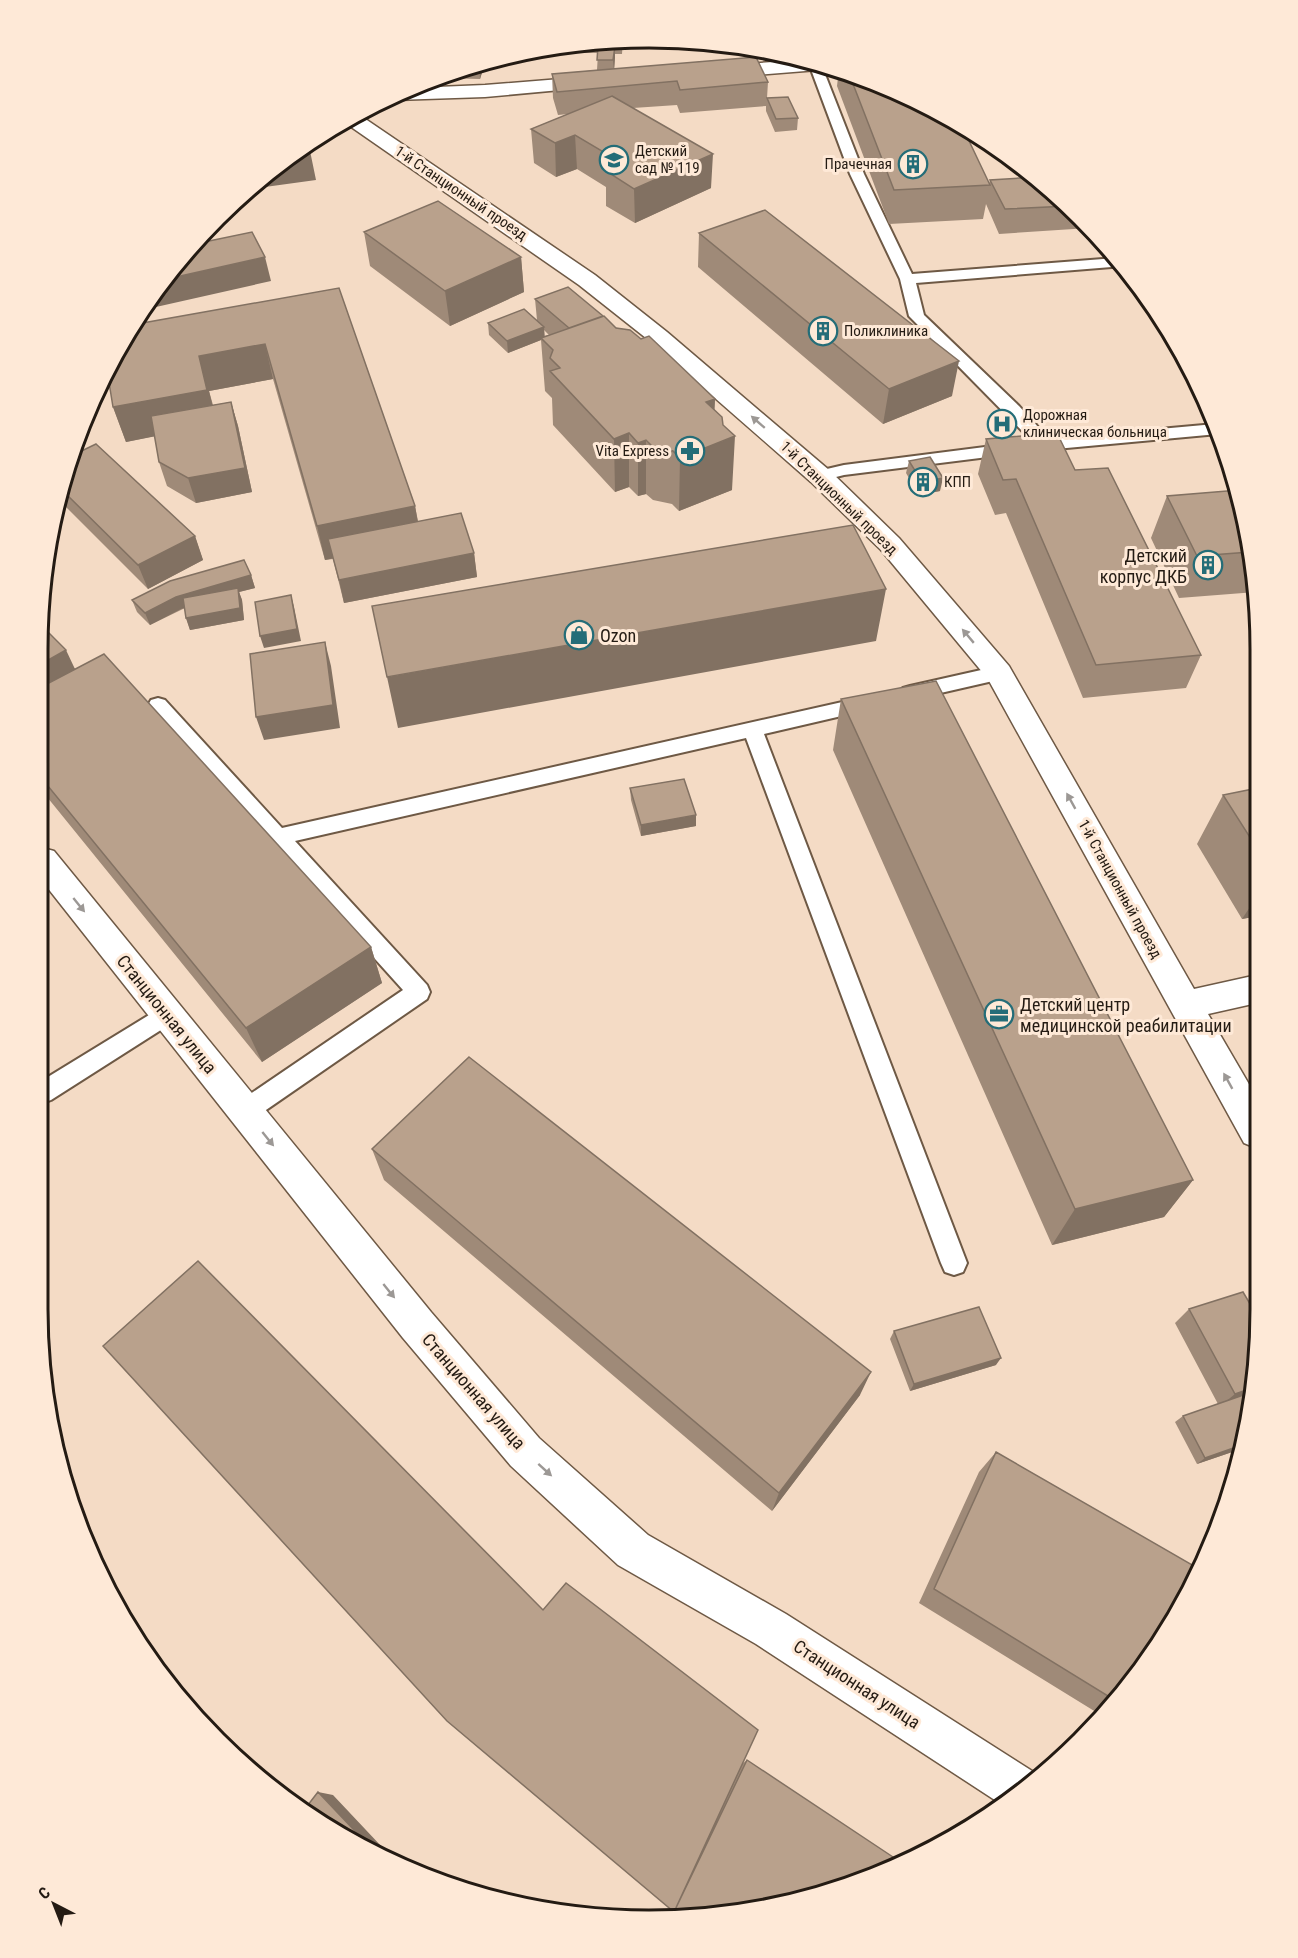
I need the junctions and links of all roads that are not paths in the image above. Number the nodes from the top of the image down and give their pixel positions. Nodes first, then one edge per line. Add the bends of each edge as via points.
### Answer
1 (795, 66) edge
2 (820, 73) edge
3 (698, 74) edge
4 (615, 80) edge
5 (421, 93) edge
6 (359, 123) edge
7 (1109, 263) edge
8 (907, 279) junction
9 (1208, 430) edge
10 (1045, 445) junction
11 (820, 476) junction
12 (999, 673) junction
13 (158, 705) dead end
14 (752, 729) junction
15 (277, 837) junction
16 (48, 866) edge
17 (1250, 991) edge
18 (1186, 1005) junction
19 (166, 1014) junction
20 (48, 1090) edge
21 (245, 1111) junction
22 (1250, 1119) edge
23 (954, 1263) dead end
24 (1015, 1786) edge

1 - 3 street
2 - 8 lane via 857,174
4 - 5 street
11 -> 6 street, 1-й Станционный проезд via 587,280
7 - 8 lane
8 - 10 lane via 916,316
9 - 10 lane
10 - 11 lane
12 -> 11 street, 1-й Станционный проезд via 890,544
12 - 14 lane
18 -> 12 street, 1-й Станционный проезд
13 - 15 lane
14 - 15 lane
14 - 23 lane
15 - 21 lane via 419,992
16 -> 19 street, Станционная улица
17 - 18 street
22 -> 18 street, 1-й Станционный проезд
19 - 20 lane
19 - 21 street, Станционная улица
21 -> 24 street, Станционная улица via 525,1452 633,1550 771,1629

